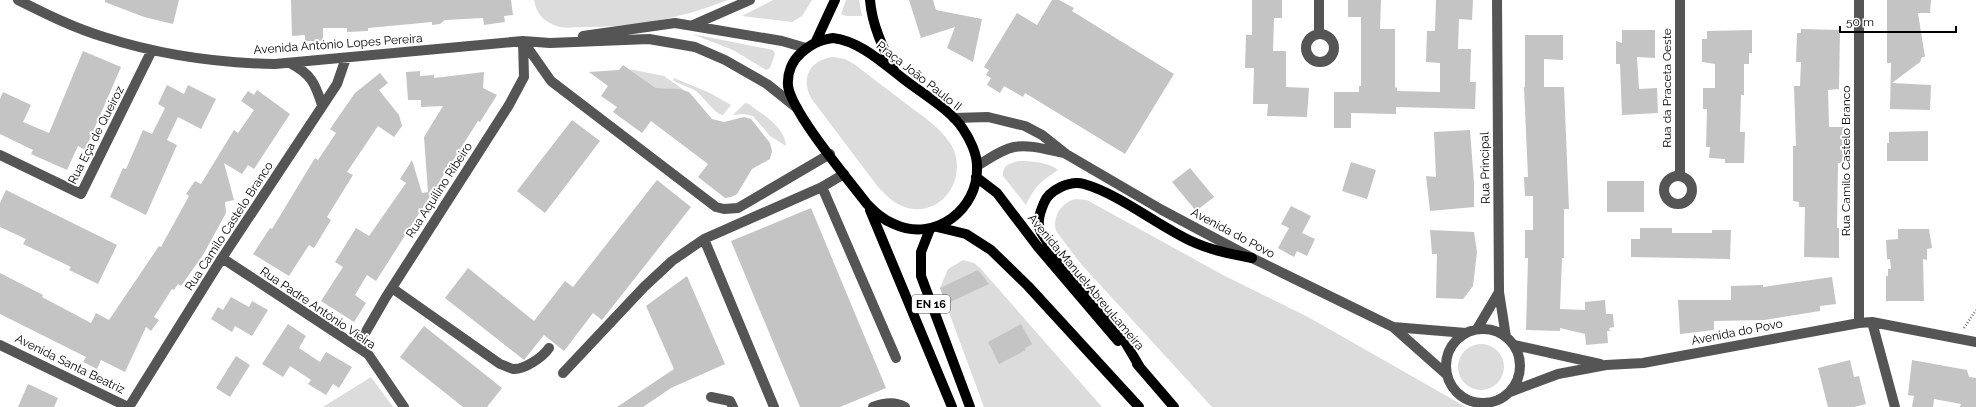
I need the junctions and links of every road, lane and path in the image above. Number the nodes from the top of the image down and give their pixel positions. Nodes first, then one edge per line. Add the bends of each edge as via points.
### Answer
1 (18, 0) edge
2 (750, 0) edge
3 (836, 0) edge
4 (870, 0) edge
5 (1319, 0) edge
6 (1497, 0) edge
7 (1680, 0) edge
8 (1859, 0) edge
9 (694, 25) junction
10 (1318, 34) dead end
11 (816, 41) junction
12 (523, 42) junction
13 (550, 43) junction
14 (806, 48) junction
15 (152, 50) junction
16 (346, 58) junction
17 (288, 63) junction
18 (895, 72) junction
19 (322, 105) junction
20 (797, 108) junction
21 (954, 118) junction
22 (830, 154) junction
23 (1066, 154) junction
24 (0, 156) edge
25 (977, 166) junction
26 (844, 174) junction
27 (1680, 176) dead end
28 (976, 177) junction
29 (822, 187) junction
30 (867, 204) junction
31 (934, 228) junction
32 (704, 238) junction
33 (222, 258) junction
34 (1252, 258) junction
35 (392, 288) junction
36 (1499, 292) junction
37 (1976, 310) edge
38 (1872, 322) junction
39 (1859, 323) junction
40 (1393, 327) junction
41 (1477, 329) junction
42 (1466, 333) junction
43 (1506, 337) junction
44 (1957, 338) junction
45 (1976, 342) edge
46 (0, 345) edge
47 (1514, 345) junction
48 (357, 347) junction
49 (549, 348) dead end
50 (896, 358) dead end
51 (1606, 365) junction
52 (1141, 369) junction
53 (563, 373) dead end
54 (1446, 374) junction
55 (1510, 392) junction
56 (712, 397) dead end
57 (128, 407) edge
58 (404, 407) edge
59 (732, 407) edge
60 (774, 407) edge
61 (873, 407) edge
62 (905, 407) edge
63 (952, 407) edge
64 (970, 407) edge
65 (1139, 407) edge
66 (1174, 407) edge
67 (1895, 407) edge

1 - 15 street, Avenida António Lopes Pereira via 103,37
2 - 9 street
3 - 11 main road, EN 16
4 - 18 main road, EN 16 via 874,24
5 - 10 street
6 - 36 street, Rua Principal
7 - 27 street, Rua da Praceta Oeste
8 - 39 street, Rua Camilo Castelo Branco
9 - 13 street, Avenida António Lopes Pereira via 675,23 613,30
9 - 14 street, Avenida António Lopes Pereira via 782,41
11 - 14 main road, Praça João Paulo II / EN 16
11 - 18 main road, Praça João Paulo II / EN 16 via 833,38 849,41
12 - 13 street, Avenida António Lopes Pereira
12 - 16 street, Avenida António Lopes Pereira
12 - 22 street via 551,81 716,207 724,210 738,208
12 - 35 street, Rua Aquilino Ribeiro via 524,76
13 - 20 street, Avenida António Lopes Pereira via 649,39 695,47 725,60 767,84
14 - 20 main road, Praça João Paulo II / EN 16 via 794,60 788,75 788,87
15 - 17 street, Avenida António Lopes Pereira via 234,63
15 - 24 street, Rua Eça de Queiroz via 81,194
16 - 17 street, Avenida António Lopes Pereira
16 - 19 street, Rua Camilo Castelo Branco via 337,84
17 - 19 street via 303,70 313,80
18 - 21 main road, Praça João Paulo II / EN 16
19 - 33 street, Rua Camilo Castelo Branco
20 - 22 main road, Praça João Paulo II / EN 16
21 - 23 street, Avenida do Povo via 988,117 1025,126 1042,135
21 - 25 main road, Praça João Paulo II / EN 16 via 969,140
22 - 26 main road, Praça João Paulo II / EN 16
23 - 25 street, Avenida do Povo via 1032,147 1014,147
23 - 34 street, Avenida do Povo via 1162,210
25 - 28 main road, Praça João Paulo II / EN 16
26 - 29 street
26 - 30 main road, Praça João Paulo II / EN 16
28 - 31 main road, Praça João Paulo II / EN 16 via 964,207 952,218
28 - 52 main road, Avenida Manuel Abreu Lameira via 997,193 1038,247
29 - 32 street
29 - 50 street
30 - 31 main road, Praça João Paulo II / EN 16 via 879,216 895,225 914,229
30 - 63 main road, EN 16
31 - 64 main road, EN 16 via 921,252 921,276
31 - 65 main road via 966,234 991,250 1028,286
32 - 53 street via 672,261 644,287
32 - 60 street
33 - 48 street, Rua Padre António Vieira
33 - 57 street, Rua Camilo Castelo Branco
34 - 40 street, Avenida do Povo
34 - 52 main road via 1191,242 1101,190 1083,183 1069,184 1045,200 1039,216 1040,231 1108,315
35 - 48 street, Rua Aquilino Ribeiro
35 - 49 street via 500,364 513,369 543,356
36 - 41 street
36 - 43 street, Rua Principal
37 - 44 path
38 - 39 street, Avenida do Povo
38 - 44 street, Avenida do Povo
38 - 67 street
39 - 51 street, Avenida do Povo via 1643,363
40 - 42 street, Avenida do Povo
40 - 54 street, Avenida do Povo
41 - 42 street, Avenida do Povo
41 - 43 street, Avenida do Povo via 1492,330
42 - 54 street, Avenida do Povo via 1452,346 1447,355
43 - 47 street, Avenida do Povo
44 - 45 street, Avenida do Povo
46 - 57 street, Avenida Santa Beatriz
47 - 51 street, Avenida do Povo
47 - 55 street, Avenida do Povo via 1521,364 1518,380
48 - 58 street, Rua Padre António Vieira via 368,354
51 - 55 street, Avenida do Povo via 1558,374
52 - 66 main road, Avenida Manuel Abreu Lameira
54 - 55 street, Avenida do Povo via 1458,394 1479,404 1501,399
56 - 59 street via 730,401
61 - 62 street via 882,403 900,404

